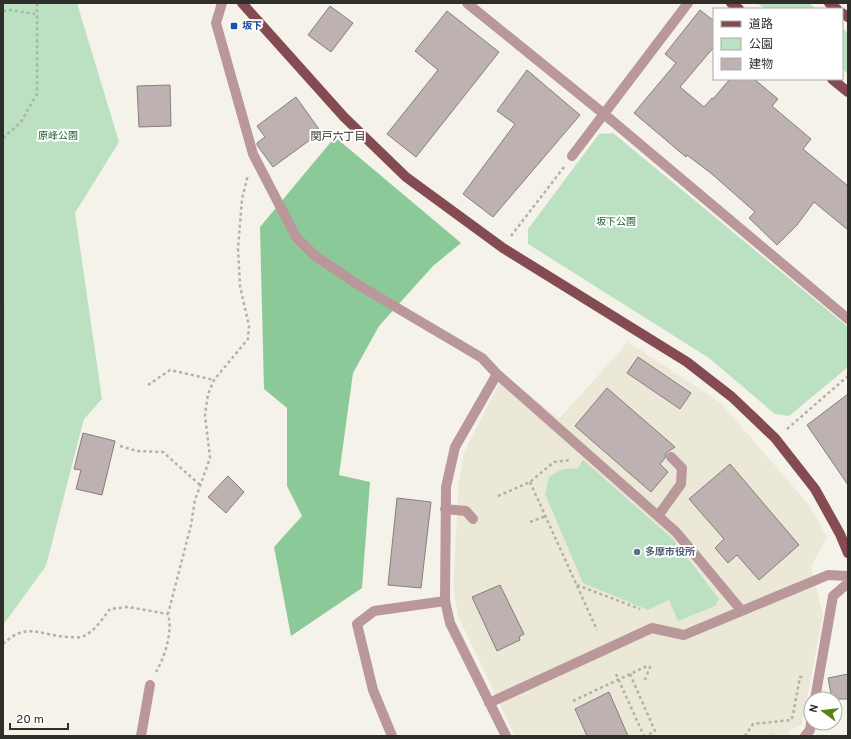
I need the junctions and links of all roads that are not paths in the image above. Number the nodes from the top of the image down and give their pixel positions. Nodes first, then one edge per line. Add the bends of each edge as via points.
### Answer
1 (222, 3) edge
2 (242, 3) edge
3 (467, 3) edge
4 (688, 3) edge
5 (833, 80) edge
6 (848, 92) edge
7 (604, 114) junction
8 (572, 156) road end
9 (848, 319) edge
10 (497, 374) junction
11 (671, 457) dead end
12 (445, 509) junction
13 (658, 516) junction
14 (473, 519) dead end
15 (848, 553) edge
16 (848, 576) edge
17 (848, 583) edge
18 (444, 601) junction
19 (741, 610) junction
20 (150, 685) dead end
21 (816, 691) edge
22 (489, 703) junction
23 (141, 736) edge
24 (392, 736) edge
25 (506, 736) edge

1 - 10 street via 216,23 252,154 296,237 314,255 360,286 482,358
2 - 15 main road via 344,117 406,177 503,248 687,362 732,397 775,438 815,490
3 - 7 street
4 - 7 street
5 - 6 main road
7 - 8 street
7 - 9 street
10 - 12 street via 455,447 446,487
10 - 13 street
11 - 13 street via 682,468 681,484
12 - 14 street via 466,511
12 - 18 street
13 - 19 street via 676,532
16 - 19 street via 828,575
17 - 21 street via 833,596
18 - 22 street via 450,623
18 - 24 street via 374,611 357,624 373,690
19 - 22 street via 684,635 652,628
20 - 23 street
22 - 25 street

